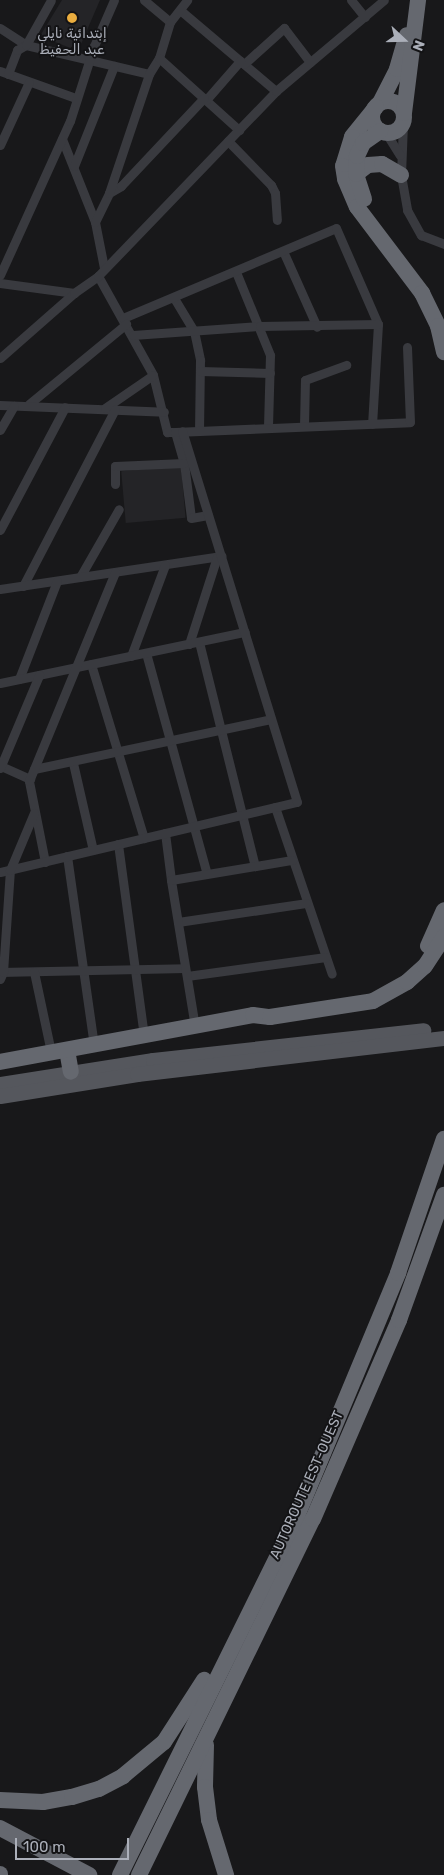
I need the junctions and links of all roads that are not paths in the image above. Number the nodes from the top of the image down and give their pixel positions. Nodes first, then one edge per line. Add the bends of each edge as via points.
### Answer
1 (51, 0) edge
2 (114, 0) edge
3 (144, 0) edge
4 (187, 0) edge
5 (351, 0) edge
6 (384, 0) edge
7 (408, 0) edge
8 (418, 0) edge
9 (180, 10) junction
10 (365, 17) junction
11 (170, 22) junction
12 (0, 28) edge
13 (26, 45) junction
14 (159, 58) junction
15 (89, 61) junction
16 (242, 62) junction
17 (310, 62) junction
18 (114, 66) junction
19 (4, 72) edge
20 (149, 74) junction
21 (29, 82) junction
22 (276, 92) junction
23 (76, 98) junction
24 (205, 99) junction
25 (378, 105) junction
26 (404, 118) junction
27 (239, 130) junction
28 (383, 132) junction
29 (62, 139) junction
30 (228, 141) junction
31 (0, 145) edge
32 (400, 155) junction
33 (74, 166) junction
34 (356, 174) junction
35 (401, 175) junction
36 (109, 193) junction
37 (277, 220) dead end
38 (94, 222) junction
39 (444, 244) edge
40 (283, 251) junction
41 (104, 268) junction
42 (236, 272) junction
43 (0, 275) edge
44 (98, 276) junction
45 (0, 283) edge
46 (74, 293) junction
47 (174, 298) junction
48 (444, 316) edge
49 (125, 321) junction
50 (378, 324) junction
51 (260, 326) junction
52 (317, 327) junction
53 (194, 330) junction
54 (133, 335) junction
55 (407, 347) dead end
56 (444, 352) edge
57 (0, 358) edge
58 (346, 365) dead end
59 (200, 371) junction
60 (270, 373) junction
61 (152, 375) junction
62 (29, 404) junction
63 (0, 405) edge
64 (14, 406) junction
65 (65, 407) junction
66 (105, 408) junction
67 (115, 409) junction
68 (164, 412) junction
69 (372, 424) junction
70 (304, 426) junction
71 (268, 428) junction
72 (0, 430) edge
73 (199, 430) junction
74 (179, 432) junction
75 (184, 463) junction
76 (115, 484) dead end
77 (119, 509) dead end
78 (208, 515) junction
79 (0, 530) edge
80 (220, 556) junction
81 (165, 564) junction
82 (115, 572) junction
83 (80, 577) junction
84 (57, 581) junction
85 (23, 586) junction
86 (1, 591) edge
87 (245, 632) junction
88 (199, 642) junction
89 (189, 644) junction
90 (146, 653) junction
91 (131, 656) junction
92 (91, 664) junction
93 (75, 668) junction
94 (40, 675) junction
95 (19, 679) junction
96 (0, 683) edge
97 (271, 719) junction
98 (222, 730) junction
99 (172, 741) junction
100 (120, 753) junction
101 (74, 763) junction
102 (0, 767) edge
103 (34, 769) junction
104 (30, 779) junction
105 (275, 807) junction
106 (34, 813) junction
107 (243, 814) junction
108 (194, 826) junction
109 (165, 833) junction
110 (144, 838) junction
111 (118, 844) junction
112 (94, 850) junction
113 (67, 856) junction
114 (292, 860) junction
115 (45, 862) junction
116 (255, 866) junction
117 (10, 870) junction
118 (0, 872) edge
119 (207, 874) junction
120 (171, 880) junction
121 (306, 903) junction
122 (444, 910) edge
123 (178, 922) junction
124 (444, 937) edge
125 (326, 957) junction
126 (135, 970) junction
127 (83, 971) junction
128 (34, 972) junction
129 (186, 972) junction
130 (332, 974) dead end
131 (1, 975) edge
132 (247, 1017) junction
133 (195, 1027) junction
134 (440, 1033) edge
135 (144, 1036) junction
136 (94, 1045) junction
137 (59, 1051) junction
138 (0, 1062) edge
139 (71, 1072) junction
140 (0, 1084) edge
141 (0, 1096) edge
142 (444, 1139) edge
143 (444, 1195) edge
144 (238, 1634) junction
145 (207, 1736) junction
146 (0, 1800) edge
147 (0, 1828) edge
148 (0, 1837) edge
149 (81, 1874) edge
150 (120, 1875) edge
151 (139, 1875) edge
152 (226, 1875) edge

1 - 13 street
2 - 15 street
3 - 11 street
4 - 9 street
5 - 10 street
6 - 10 street
7 - 25 highway via 404,49
8 - 26 highway
9 - 11 street
9 - 16 street
10 - 17 street
11 - 14 street
12 - 13 street
13 - 15 street
13 - 19 street via 17,50
14 - 20 street
14 - 24 street
15 - 18 street
15 - 23 street
16 - 17 street via 284,28
16 - 22 street
16 - 24 street
17 - 22 street
18 - 20 street
18 - 33 street
19 - 21 street
20 - 36 street
21 - 23 street
21 - 31 street
22 - 27 street
23 - 29 street
24 - 27 street
24 - 36 street via 121,186
25 - 26 highway via 394,102
25 - 28 highway via 373,123
25 - 56 highway via 352,137 343,166 344,179 357,207 422,293 438,326
26 - 28 highway via 396,131
26 - 32 street
27 - 30 street
28 - 32 street
28 - 34 highway via 359,150
29 - 33 street
29 - 43 street
30 - 37 street via 271,185 275,193
30 - 41 street
32 - 35 street
33 - 38 street
34 - 35 highway via 368,165 382,164
34 - 48 highway via 372,213 425,282
35 - 39 street via 413,226 426,239
36 - 38 street
38 - 41 street
40 - 42 street
40 - 50 street via 336,228
40 - 52 street
41 - 44 street
42 - 47 street
42 - 51 street
44 - 46 street
44 - 49 street
45 - 46 street
46 - 57 street
47 - 49 street
47 - 53 street
49 - 54 street
49 - 62 street
50 - 52 street
50 - 69 street
51 - 52 street
51 - 53 street
51 - 60 street via 270,355
53 - 54 street
53 - 59 street
54 - 61 street
55 - 69 street via 410,422
58 - 70 street via 306,380
59 - 60 street
59 - 73 street
60 - 71 street
61 - 66 street
61 - 68 street
62 - 64 street
62 - 65 street
63 - 64 street
64 - 72 street
65 - 66 street
65 - 79 street
66 - 67 street
67 - 68 street
67 - 85 street
68 - 74 street via 167,432
69 - 70 street
70 - 71 street
71 - 73 street
73 - 74 street
74 - 75 street
74 - 78 street
75 - 76 street via 115,466
75 - 78 street via 191,518
77 - 83 street
78 - 80 street
80 - 81 street
80 - 87 street
80 - 89 street
81 - 82 street
81 - 91 street
82 - 83 street
82 - 93 street
83 - 84 street
84 - 85 street
84 - 95 street
85 - 86 street
87 - 88 street
87 - 97 street
88 - 89 street
88 - 98 street
89 - 90 street
90 - 91 street
90 - 99 street
91 - 92 street
92 - 93 street
92 - 100 street
93 - 94 street
93 - 103 street
94 - 95 street
94 - 102 street
95 - 96 street
97 - 98 street
97 - 105 street via 297,802
98 - 99 street
98 - 107 street
99 - 100 street
99 - 108 street
100 - 101 street
100 - 110 street
101 - 103 street
101 - 112 street
102 - 104 street
103 - 104 street
104 - 106 street
105 - 107 street
105 - 114 street
106 - 115 street
106 - 117 street
107 - 108 street
107 - 116 street
108 - 109 street
108 - 119 street
109 - 110 street
109 - 120 street
110 - 111 street
111 - 112 street
111 - 126 street
112 - 113 street
113 - 115 street
113 - 127 street
114 - 116 street
114 - 121 street
115 - 117 street
116 - 119 street
117 - 118 street
117 - 131 street
119 - 120 street
120 - 123 street
121 - 123 street
121 - 125 street
122 - 132 highway via 427,948 390,983 372,992 257,1011
123 - 129 street
124 - 132 highway via 425,966 389,994 358,1004 270,1018
125 - 129 street
125 - 130 street
126 - 127 street
126 - 129 street
126 - 135 street
127 - 128 street
127 - 136 street
128 - 131 street
128 - 137 street
129 - 133 street
132 - 133 highway
133 - 135 highway
134 - 139 main road
134 - 141 main road
135 - 136 highway
136 - 137 highway
137 - 138 highway
137 - 139 highway
139 - 140 main road
142 - 144 highway, AUTOROUTE EST-OUEST via 419,1218 361,1363 295,1521
143 - 145 highway, AUTOROUTE EST-OUEST via 368,1396 313,1519
144 - 146 highway via 214,1664 164,1742 123,1776 100,1789 72,1797 43,1802
144 - 150 highway, AUTOROUTE EST-OUEST
145 - 151 highway, AUTOROUTE EST-OUEST
145 - 152 highway via 206,1804
147 - 149 highway
148 - 149 highway

